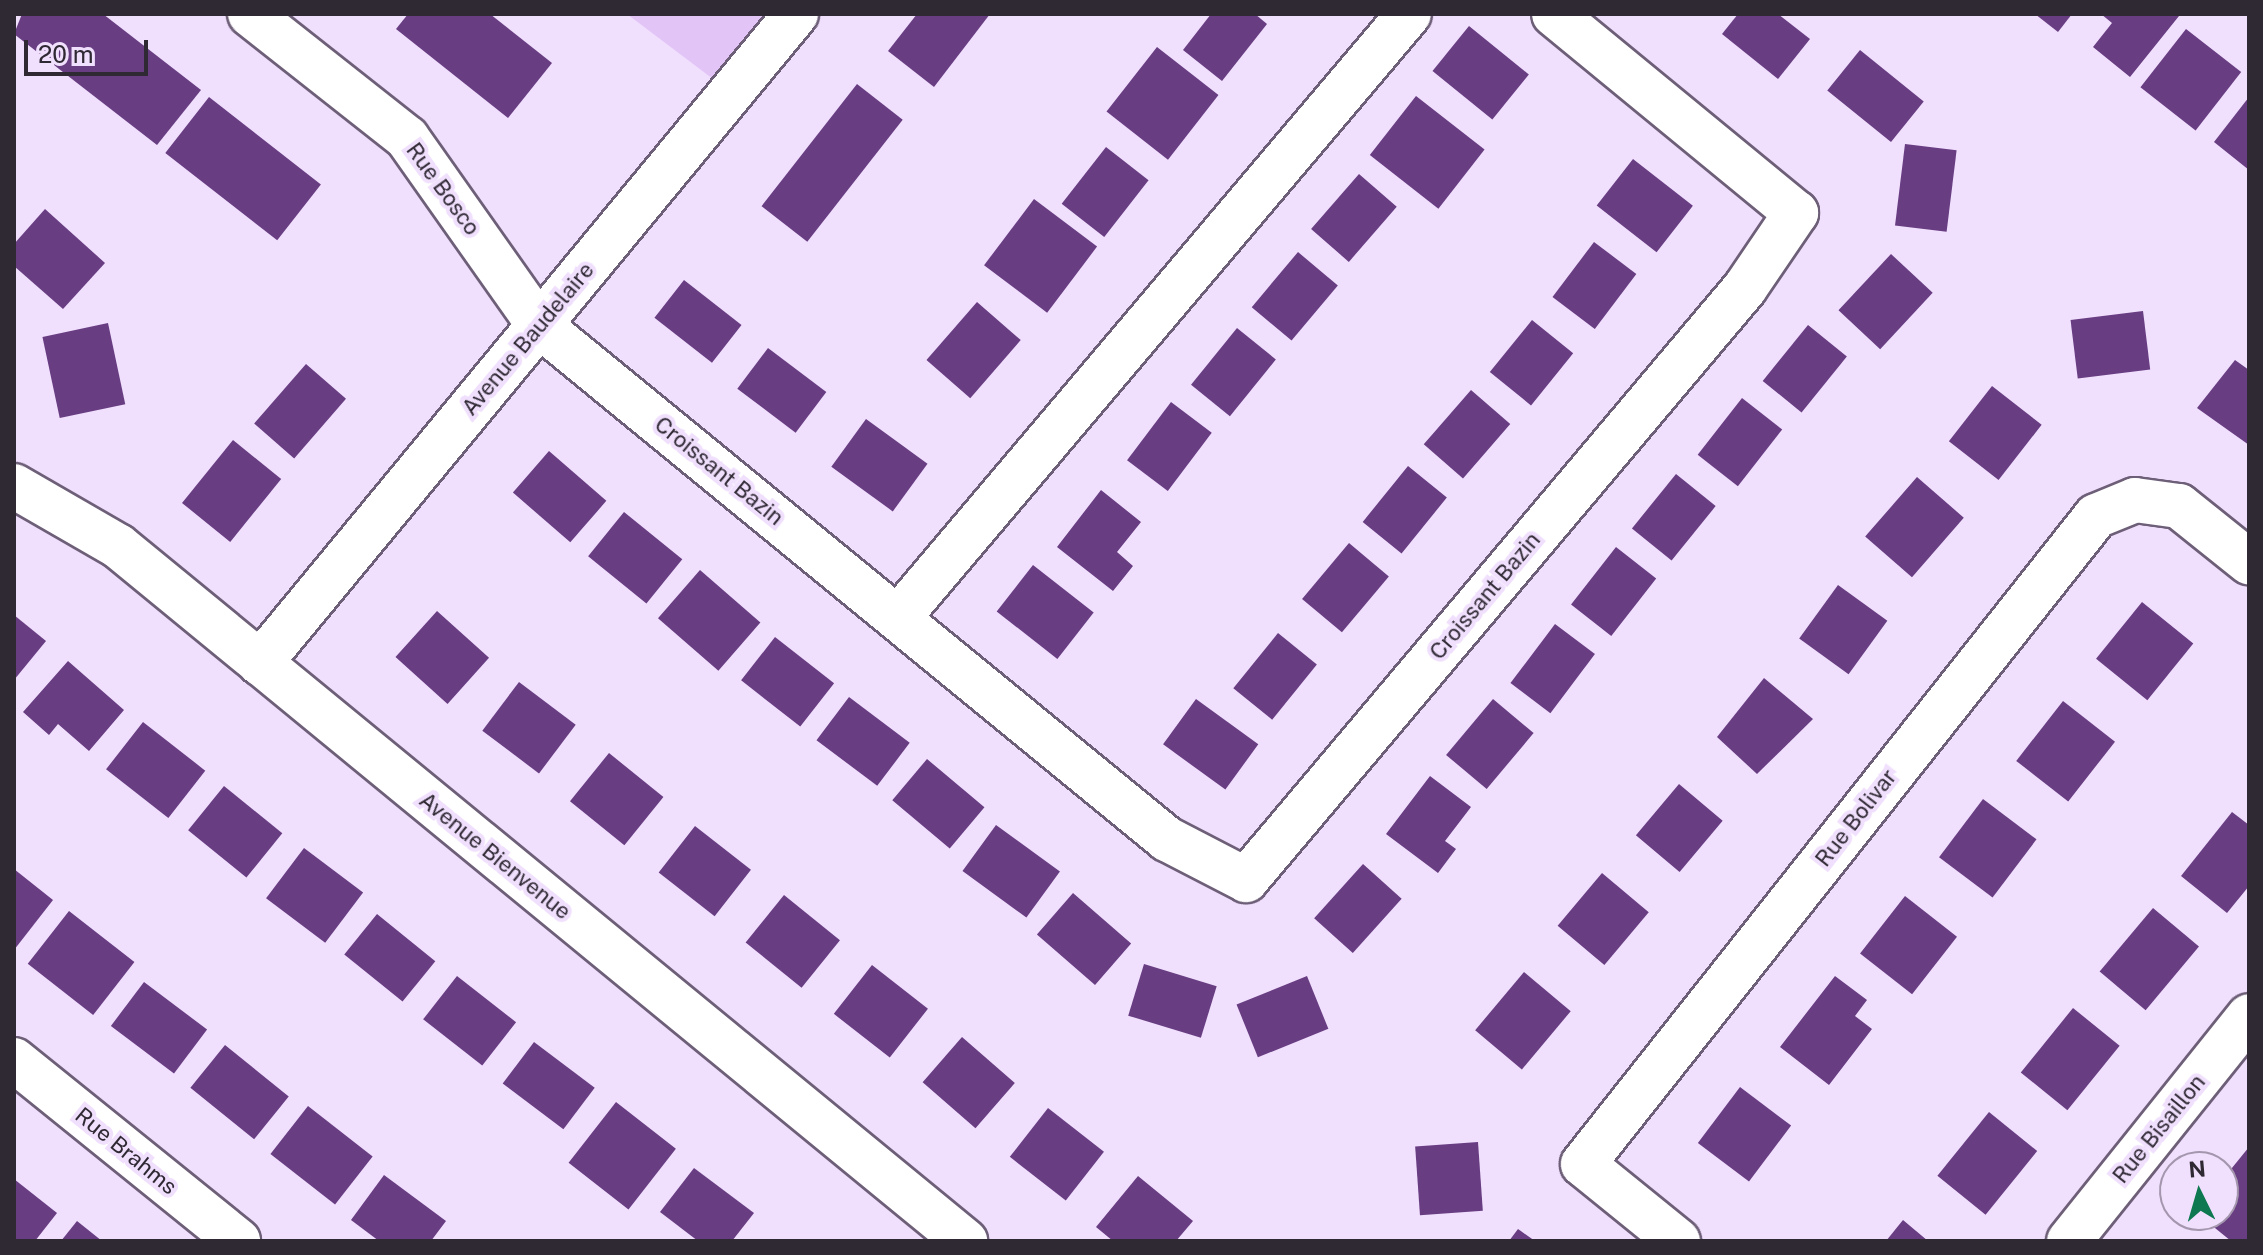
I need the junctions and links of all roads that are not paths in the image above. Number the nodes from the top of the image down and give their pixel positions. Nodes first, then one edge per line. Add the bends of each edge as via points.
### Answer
1 (250, 14) edge
2 (796, 14) edge
3 (1409, 14) edge
4 (1554, 14) edge
5 (539, 325) junction
6 (14, 486) edge
7 (2249, 562) edge
8 (898, 618) junction
9 (260, 663) junction
10 (2249, 1016) edge
11 (14, 1060) edge
12 (238, 1241) edge
13 (965, 1241) edge
14 (1678, 1241) edge
15 (2069, 1241) edge

1 - 5 street, Rue Bosco via 407,138
2 - 5 street, Avenue Baudelaire
3 - 8 street
4 - 8 street, Croissant Bazin via 1796,213 1745,288 1246,880 1167,839
5 - 8 street, Croissant Bazin
5 - 9 street, Avenue Baudelaire
6 - 9 street, Avenue Bienvenue via 118,546
7 - 14 street, Rue Bolivar via 2179,506 2135,500 2096,516 1583,1164
9 - 13 street, Avenue Bienvenue
10 - 15 street, Rue Bisaillon
11 - 12 street, Rue Brahms

